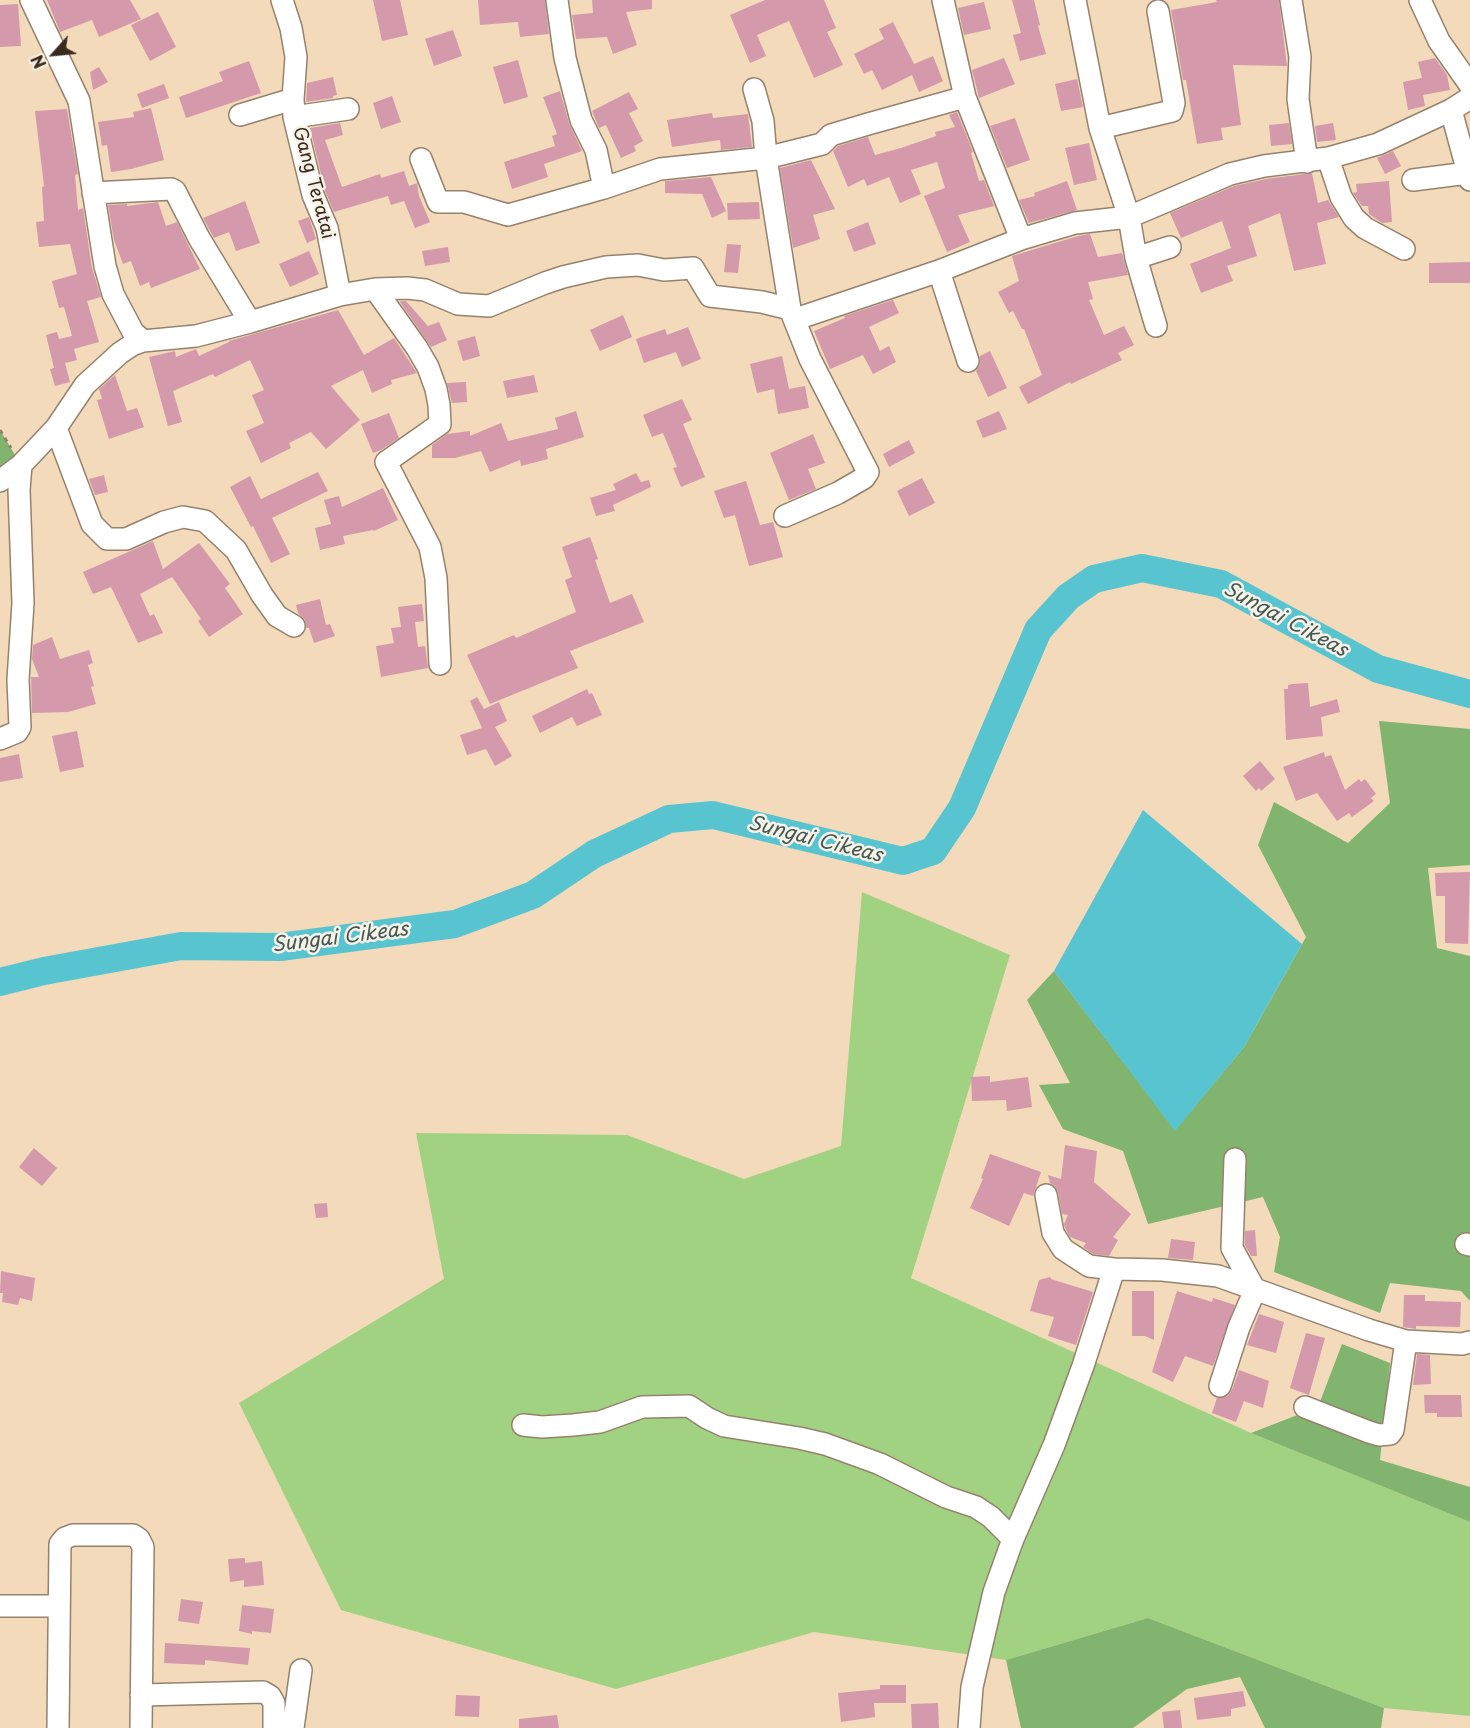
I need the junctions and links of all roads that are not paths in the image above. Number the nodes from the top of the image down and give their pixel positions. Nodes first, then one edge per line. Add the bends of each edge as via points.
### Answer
1 (31, 0) edge
2 (282, 0) edge
3 (558, 0) edge
4 (943, 0) edge
5 (1075, 0) edge
6 (1291, 0) edge
7 (1420, 0) edge
8 (1158, 11) dead end
9 (1470, 85) edge
10 (754, 89) dead end
11 (966, 97) junction
12 (1470, 98) edge
13 (294, 108) junction
14 (348, 109) dead end
15 (1451, 110) junction
16 (240, 115) dead end
17 (1100, 128) junction
18 (765, 158) junction
19 (1328, 158) junction
20 (421, 159) dead end
21 (1307, 162) junction
22 (1469, 177) edge
23 (1413, 180) dead end
24 (604, 188) junction
25 (93, 193) junction
26 (1129, 217) junction
27 (1021, 239) junction
28 (1170, 247) dead end
29 (1404, 249) dead end
30 (1136, 258) junction
31 (939, 271) junction
32 (375, 289) junction
33 (340, 295) junction
34 (793, 314) junction
35 (250, 322) junction
36 (1156, 326) dead end
37 (143, 340) junction
38 (968, 362) dead end
39 (56, 428) junction
40 (21, 465) junction
41 (0, 481) edge
42 (785, 516) dead end
43 (294, 626) dead end
44 (440, 664) dead end
45 (0, 739) edge
46 (1235, 1159) dead end
47 (1046, 1195) dead end
48 (1114, 1269) junction
49 (1255, 1290) junction
50 (1406, 1341) junction
51 (1470, 1342) edge
52 (1220, 1386) dead end
53 (1305, 1407) dead end
54 (523, 1425) dead end
55 (1013, 1539) junction
56 (0, 1606) edge
57 (59, 1606) junction
58 (301, 1670) dead end
59 (141, 1695) junction
60 (58, 1728) edge
61 (141, 1728) edge
62 (274, 1728) edge
63 (293, 1728) edge
64 (969, 1728) edge

1 - 25 street via 78,99
2 - 13 street, Gang Teratai via 296,57
3 - 24 street via 565,58 581,120 596,150
4 - 11 street
5 - 17 street
6 - 21 street via 1300,57 1299,109
7 - 9 street via 1439,41
8 - 17 street via 1174,103 1172,111
10 - 18 street via 764,124
11 - 18 street via 831,135 822,144
11 - 27 street
12 - 15 street
13 - 14 street
13 - 16 street
13 - 33 street, Gang Teratai via 313,195 327,228
15 - 19 street via 1378,144
15 - 22 street
17 - 26 street
18 - 24 street via 660,169
18 - 34 street
19 - 21 street
19 - 29 street via 1341,196 1354,218
20 - 24 street via 438,202 464,202 508,215
21 - 26 street via 1230,174
22 - 23 street
25 - 35 street via 175,191
25 - 37 street via 113,294 133,332
26 - 27 street via 1075,223
26 - 30 street
27 - 31 street
28 - 30 street
30 - 36 street
31 - 34 street
31 - 38 street
32 - 33 street
32 - 34 street via 425,290 458,304 489,306 545,283 606,267 694,268 710,296 762,302
32 - 44 street via 422,358 439,405 440,424 386,462 430,547 436,578
33 - 35 street
34 - 42 street via 810,359 868,472 838,493
35 - 37 street via 196,336
37 - 39 street via 120,353 85,385
39 - 40 street
39 - 43 street via 92,524 107,539 126,539 183,517 205,520 236,550 278,616
40 - 41 street
40 - 45 street via 20,727
46 - 49 street via 1232,1248
47 - 48 street via 1053,1233 1063,1249 1089,1266
48 - 49 street via 1218,1276
48 - 55 street via 1054,1445
49 - 50 street
49 - 52 street
50 - 51 street
50 - 53 street via 1390,1434 1380,1436
54 - 55 street via 600,1422 642,1407 690,1406 724,1426 825,1444 880,1464 946,1497 976,1507
55 - 64 street via 982,1637
56 - 57 street
57 - 59 street via 60,1544 66,1538 133,1535 139,1539 143,1546
57 - 60 street
58 - 63 street
59 - 61 street
59 - 62 street via 263,1692 274,1703

